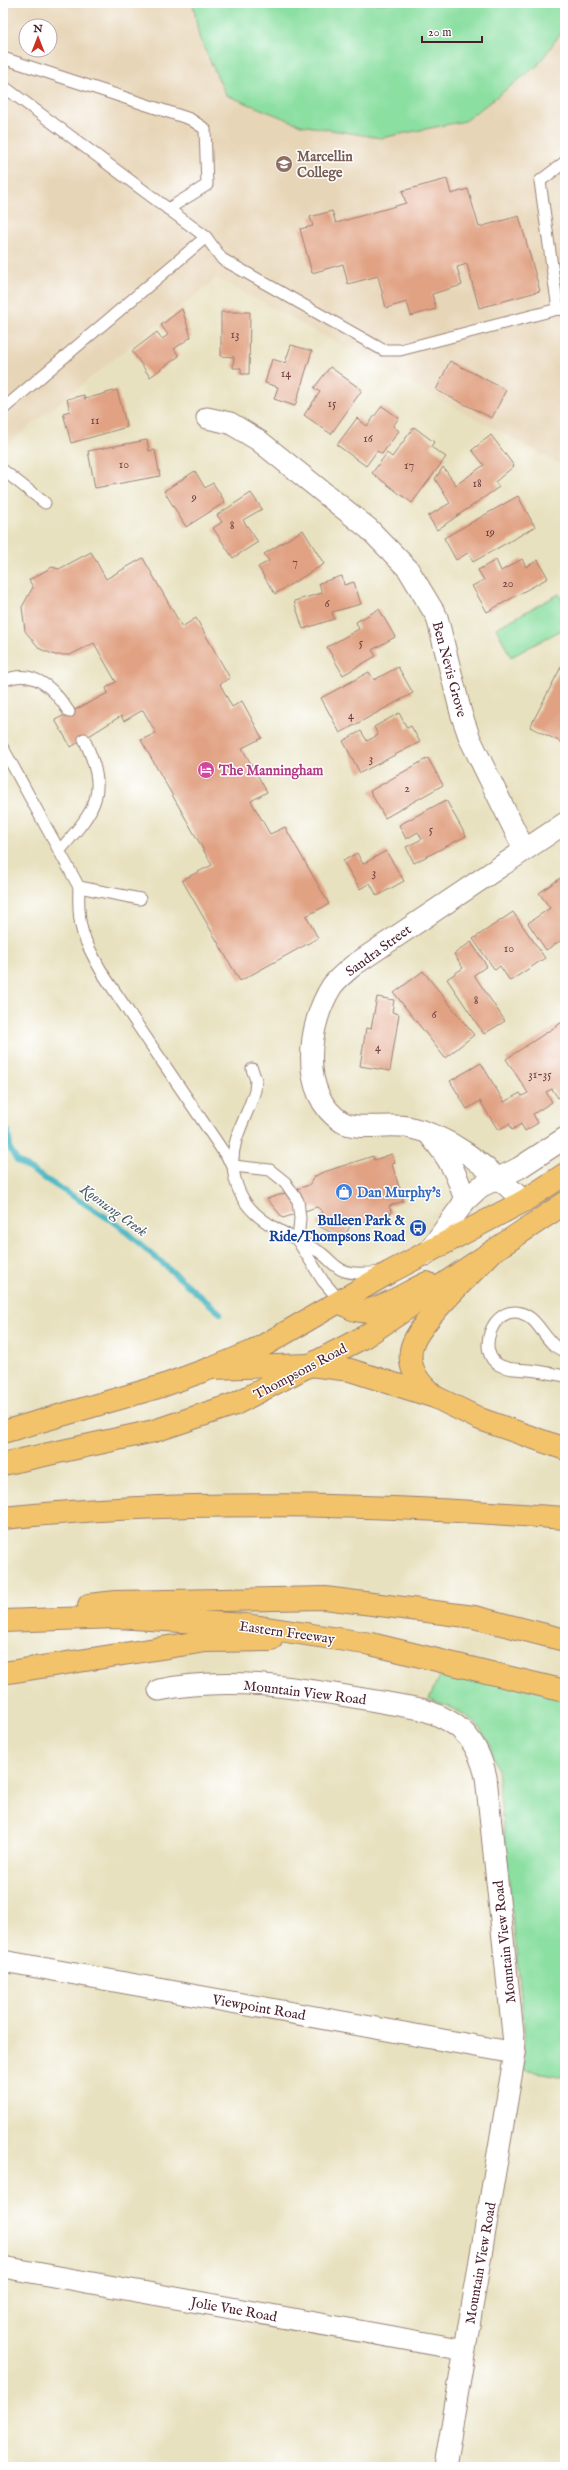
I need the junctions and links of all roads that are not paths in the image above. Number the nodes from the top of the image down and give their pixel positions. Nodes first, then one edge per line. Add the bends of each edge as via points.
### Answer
1 (3, 58) edge
2 (3, 86) edge
3 (565, 162) edge
4 (168, 209) junction
5 (206, 237) junction
6 (562, 310) edge
7 (3, 409) edge
8 (207, 418) dead end
9 (3, 470) edge
10 (45, 504) dead end
11 (3, 680) edge
12 (69, 712) dead end
13 (84, 739) dead end
14 (3, 748) edge
15 (565, 822) edge
16 (524, 849) junction
17 (60, 850) junction
18 (79, 887) junction
19 (140, 899) dead end
20 (252, 1069) dead end
21 (429, 1135) junction
22 (565, 1138) edge
23 (233, 1166) junction
24 (565, 1174) edge
25 (497, 1177) junction
26 (465, 1201) junction
27 (524, 1201) junction
28 (565, 1203) edge
29 (298, 1241) junction
30 (490, 1254) junction
31 (426, 1255) junction
32 (390, 1272) junction
33 (341, 1302) junction
34 (565, 1350) edge
35 (310, 1365) junction
36 (212, 1368) junction
37 (565, 1376) edge
38 (435, 1397) junction
39 (3, 1432) edge
40 (565, 1449) edge
41 (3, 1464) edge
42 (3, 1518) edge
43 (565, 1518) edge
44 (3, 1617) edge
45 (3, 1621) edge
46 (565, 1640) edge
47 (371, 1644) junction
48 (3, 1674) edge
49 (158, 1690) dead end
50 (565, 1691) edge
51 (3, 1961) edge
52 (515, 2053) junction
53 (3, 2267) edge
54 (465, 2350) junction
55 (445, 2467) edge

1 - 4 lane via 190,118 205,129 207,185
2 - 4 lane
3 - 6 lane via 540,181 552,271
4 - 5 lane
5 - 6 lane via 222,259 383,350 400,350
5 - 7 lane
8 - 16 street, Ben Nevis Grove via 242,429 258,440 369,529 408,569 437,617 470,739
9 - 10 lane
11 - 12 lane via 19,677 42,681 52,688
13 - 17 lane via 96,771 97,796 84,822
14 - 17 lane
15 - 16 street, Sandra Street
16 - 21 street, Sandra Street via 354,965 332,986 317,1021 312,1045 314,1078 317,1090 334,1116 352,1126 397,1125
17 - 18 lane
18 - 19 lane
18 - 23 lane via 78,914 85,943 184,1096
20 - 23 lane via 256,1080 255,1090 234,1146
21 - 25 street, Sandra Street via 469,1154
21 - 26 street, Sandra Street via 448,1157 458,1177
22 - 25 street via 519,1168
23 - 29 lane via 243,1200 253,1213
23 - 29 lane via 270,1170 285,1182 298,1201
24 - 27 main road
25 - 26 street via 480,1187
25 - 27 street, Sandra Street
26 - 31 street
27 - 31 main road
28 - 30 main road, Thompsons Road
29 - 32 lane via 320,1252 343,1270 358,1273
29 - 33 lane
30 - 33 main road via 364,1311 355,1310
30 - 35 main road, Thompsons Road via 373,1332
30 - 38 main road via 430,1318 418,1334 411,1350 412,1367 419,1383
31 - 32 main road
32 - 33 main road
33 - 36 main road via 254,1351
34 - 37 lane via 547,1338 537,1323 521,1313 506,1314 496,1321 488,1334 488,1349 497,1364 512,1370
35 - 36 main road
35 - 38 main road via 350,1370
35 - 41 main road, Thompsons Road via 235,1404 154,1431
36 - 39 main road via 162,1386
38 - 40 main road via 480,1419
42 - 43 main road via 192,1505 403,1508
44 - 46 main road, Eastern Freeway via 116,1602 325,1598 474,1617
45 - 47 main road, Eastern Freeway via 117,1617 155,1619 246,1625
47 - 48 main road via 333,1639 206,1641
47 - 50 main road, Eastern Freeway
49 - 52 street, Mountain View Road via 232,1684 303,1690 421,1709 460,1727 477,1749 486,1777
51 - 52 street, Viewpoint Road
52 - 54 street, Mountain View Road
53 - 54 street, Jolie Vue Road
54 - 55 street, Mountain View Road

